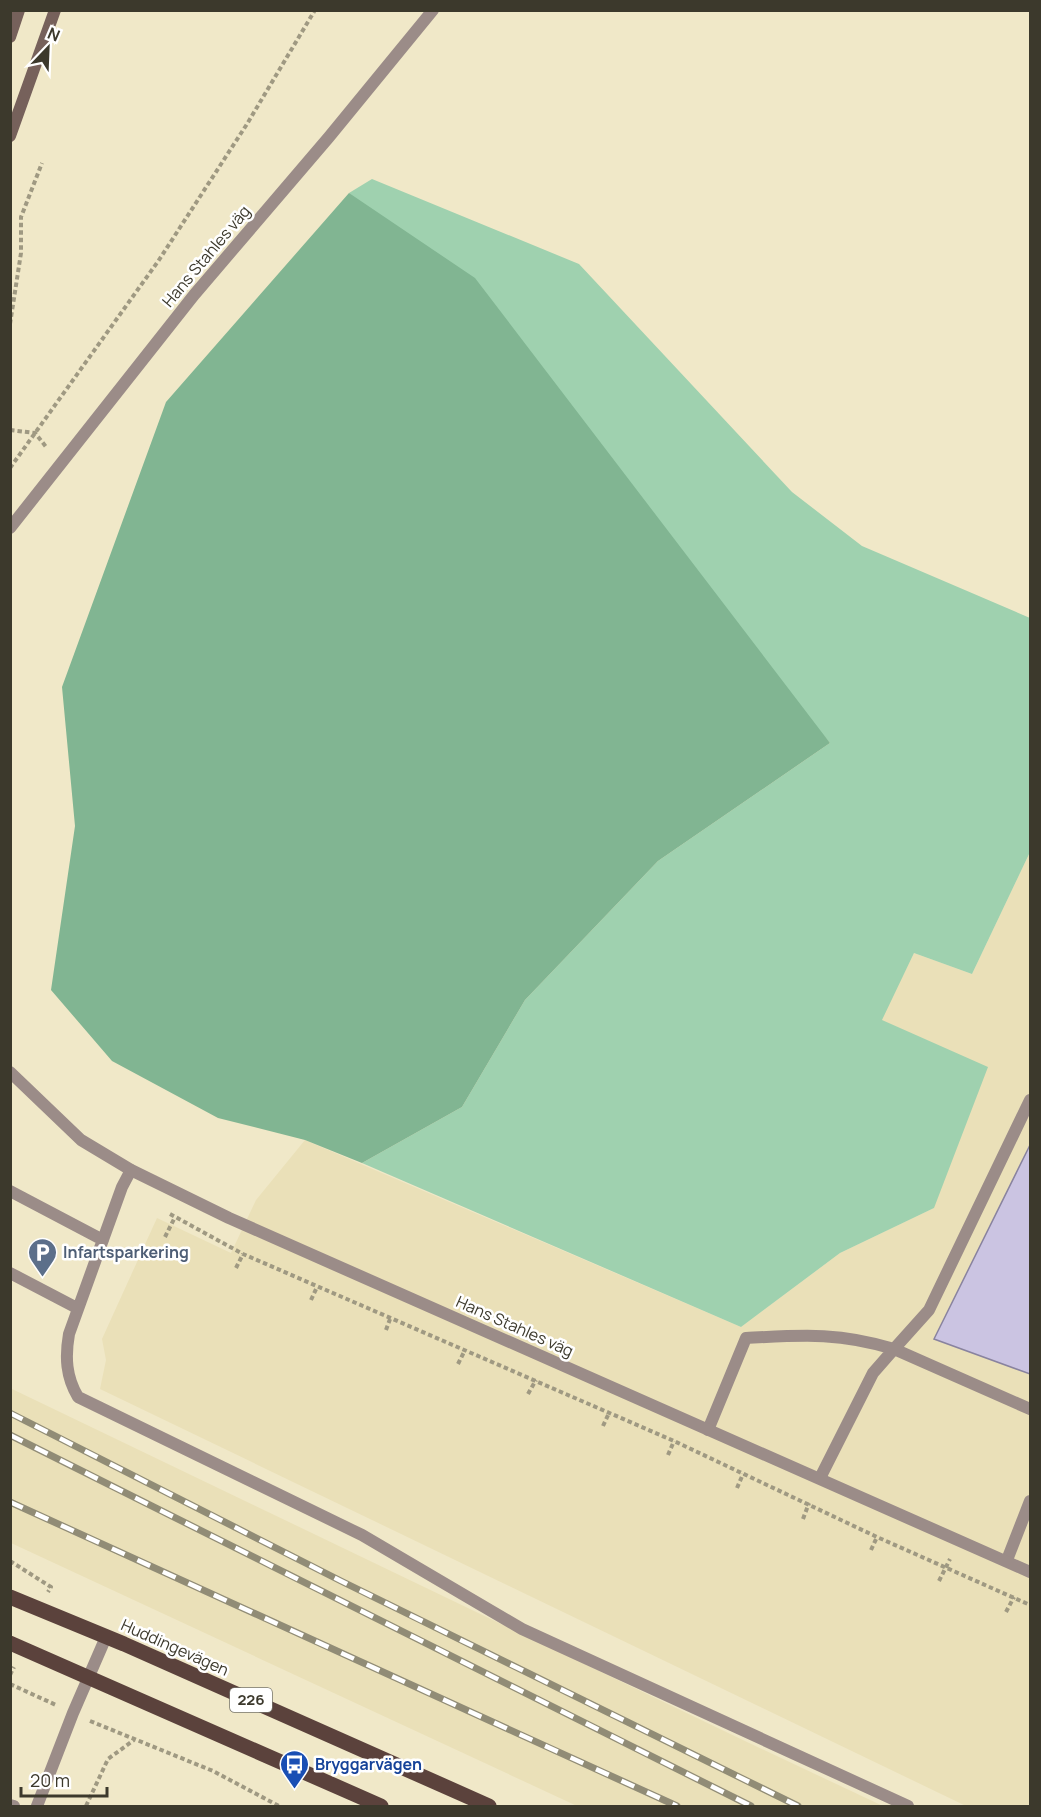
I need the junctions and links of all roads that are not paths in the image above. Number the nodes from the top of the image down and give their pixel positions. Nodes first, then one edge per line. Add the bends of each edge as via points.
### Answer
1 (19, 10) edge
2 (55, 10) edge
3 (433, 10) edge
4 (10, 37) edge
5 (10, 135) edge
6 (10, 528) edge
7 (10, 1072) edge
8 (1030, 1100) edge
9 (131, 1170) junction
10 (10, 1191) edge
11 (103, 1240) junction
12 (10, 1273) edge
13 (76, 1308) junction
14 (894, 1349) junction
15 (1030, 1409) edge
16 (708, 1430) junction
17 (820, 1478) junction
18 (1030, 1501) edge
19 (1007, 1560) junction
20 (1030, 1572) edge
21 (10, 1597) edge
22 (106, 1637) junction
23 (10, 1643) edge
24 (89, 1678) junction
25 (37, 1806) edge
26 (381, 1806) edge
27 (489, 1806) edge
28 (908, 1806) edge

1 - 4 main road
2 - 5 main road
3 - 6 street, Hans Stahles väg via 194,295
7 - 9 street, Hans Stahles väg via 81,1140
8 - 14 street via 929,1310
9 - 11 street
9 - 16 street, Hans Stahles väg via 229,1218
10 - 11 street
11 - 13 street
12 - 13 street
13 - 28 street via 67,1362 71,1386 87,1404 362,1535 522,1629
14 - 15 street
14 - 16 street via 825,1334 746,1338
14 - 17 street via 873,1373
16 - 17 street, Hans Stahles väg
17 - 19 street, Hans Stahles väg
18 - 19 street
19 - 20 street, Hans Stahles väg
21 - 22 main road, Huddingevägen / 226
22 - 24 street
22 - 27 main road, Huddingevägen / 226
23 - 24 main road
24 - 25 street
24 - 26 main road

